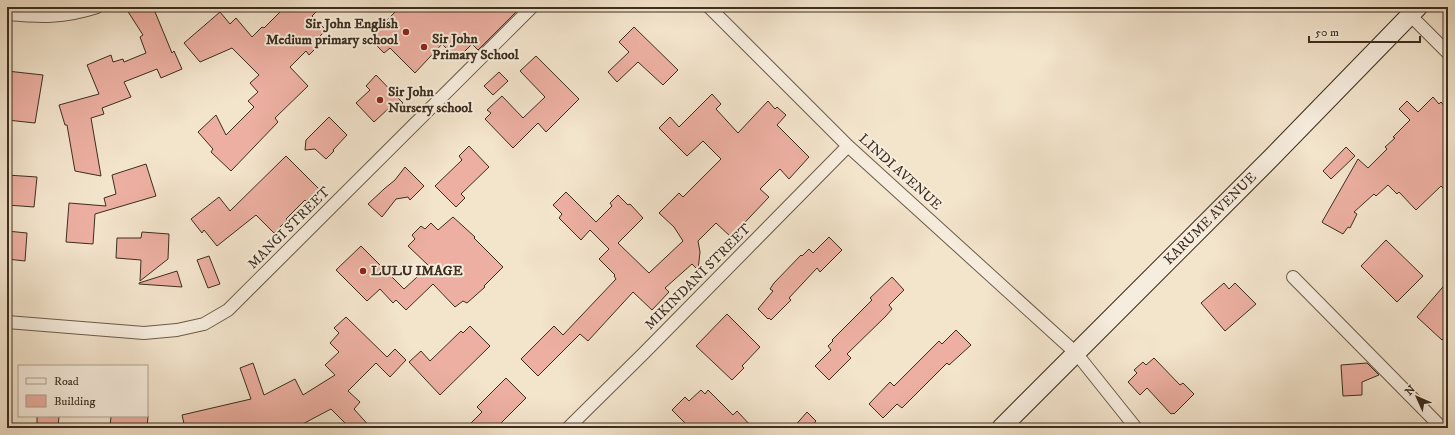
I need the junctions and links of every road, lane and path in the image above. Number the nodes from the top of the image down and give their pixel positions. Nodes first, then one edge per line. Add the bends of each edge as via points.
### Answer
1 (97, 7) edge
2 (532, 7) edge
3 (709, 7) edge
4 (1414, 11) edge
5 (7, 14) edge
6 (1448, 53) edge
7 (848, 146) junction
8 (1293, 277) dead end
9 (7, 322) edge
10 (1076, 352) junction
11 (568, 428) edge
12 (1001, 428) edge
13 (1136, 428) edge
14 (1442, 428) edge

1 - 5 street via 70,15 38,17
2 - 9 street, MANGI STREET via 228,310 217,318 204,324 177,330 144,333
3 - 7 street, LINDI AVENUE
4 - 6 street
4 - 10 main road, KARUME AVENUE
7 - 10 street, LINDI AVENUE
7 - 11 street, MIKINDANI STREET
8 - 14 street
10 - 12 main road, KARUME AVENUE
10 - 13 street, LINDI AVENUE

